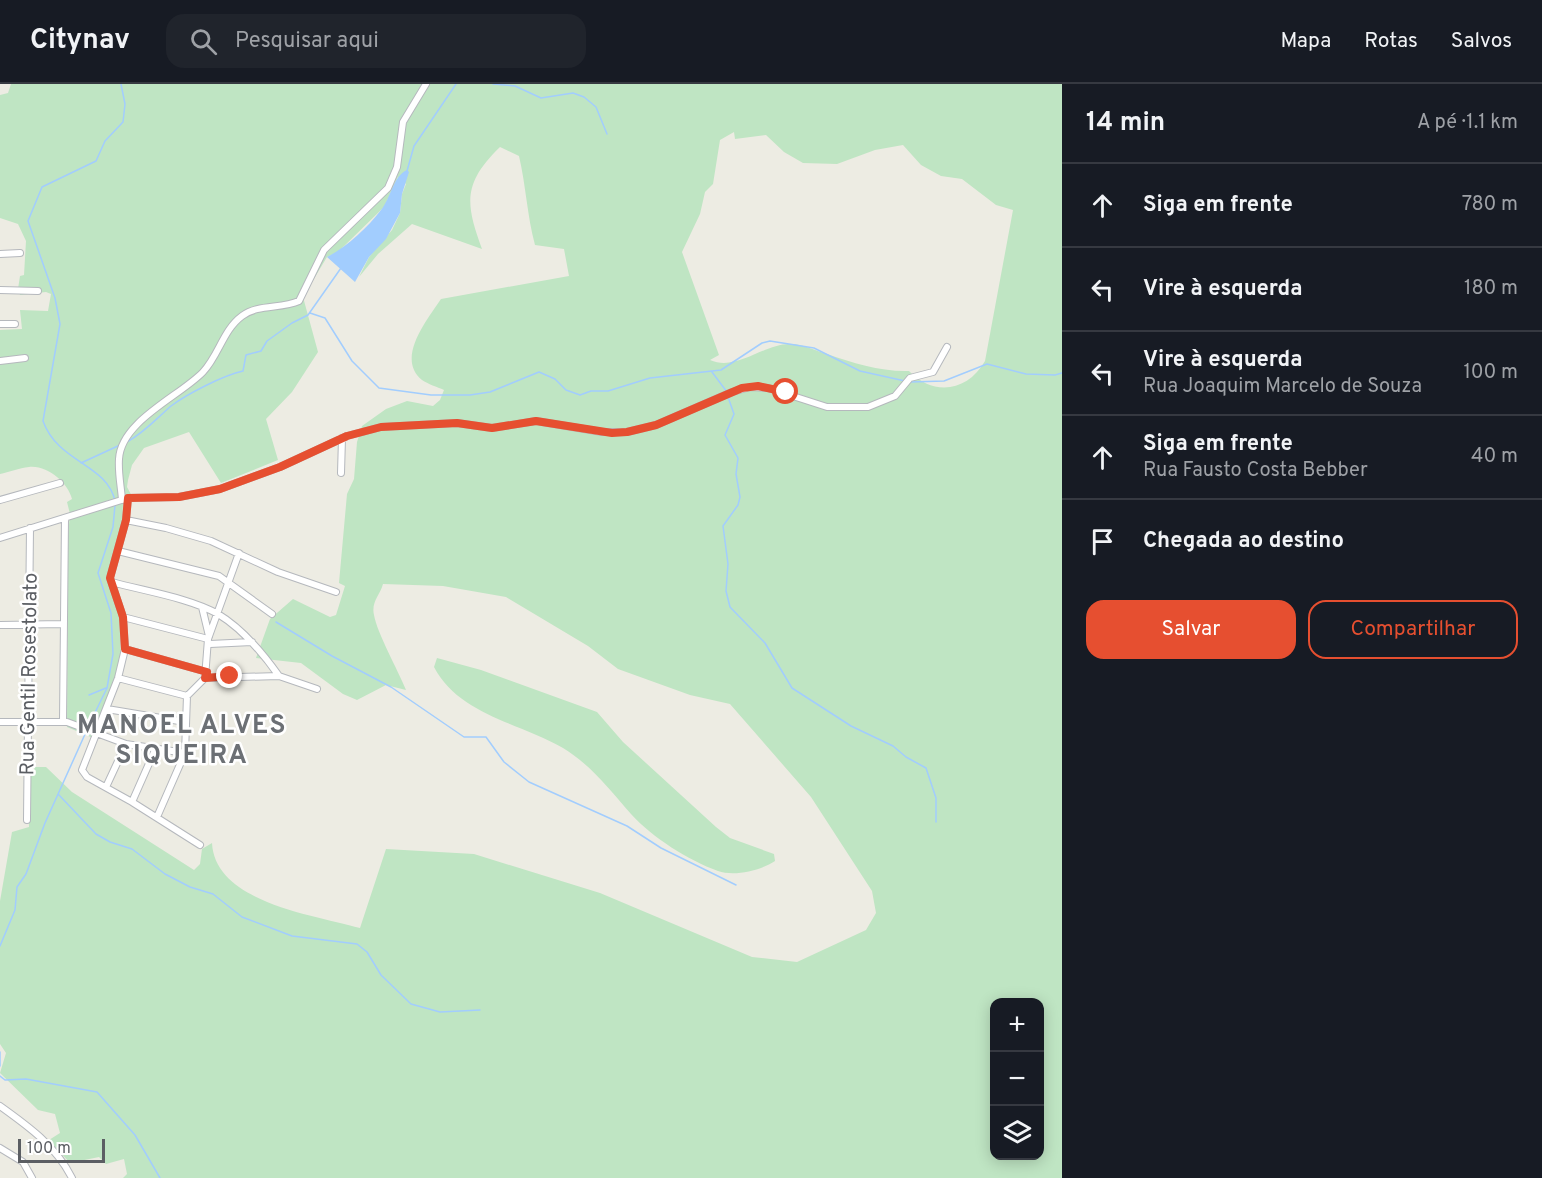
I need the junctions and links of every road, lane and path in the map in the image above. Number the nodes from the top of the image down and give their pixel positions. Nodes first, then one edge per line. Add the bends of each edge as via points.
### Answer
1 (426, 84) edge
2 (20, 252) dead end
3 (0, 254) edge
4 (0, 290) edge
5 (38, 291) dead end
6 (0, 324) edge
7 (15, 324) dead end
8 (947, 347) dead end
9 (25, 358) dead end
10 (0, 361) edge
11 (342, 438) junction
12 (341, 473) dead end
13 (60, 483) dead end
14 (0, 500) edge
15 (120, 500) junction
16 (65, 518) junction
17 (126, 520) junction
18 (30, 528) junction
19 (0, 538) edge
20 (118, 551) junction
21 (239, 553) junction
22 (112, 582) junction
23 (229, 582) junction
24 (336, 592) dead end
25 (202, 607) junction
26 (218, 614) junction
27 (272, 614) dead end
28 (123, 617) junction
29 (27, 624) junction
30 (63, 624) junction
31 (0, 625) edge
32 (209, 640) junction
33 (252, 642) junction
34 (125, 649) junction
35 (206, 675) junction
36 (279, 676) junction
37 (118, 678) junction
38 (317, 689) dead end
39 (187, 696) junction
40 (107, 708) junction
41 (63, 721) junction
42 (27, 722) junction
43 (185, 722) junction
44 (0, 723) edge
45 (90, 732) junction
46 (126, 744) junction
47 (155, 750) junction
48 (185, 753) junction
49 (106, 787) junction
50 (132, 802) junction
51 (157, 817) junction
52 (27, 820) dead end
53 (200, 845) dead end
54 (0, 1106) edge
55 (0, 1148) edge
56 (32, 1178) edge
57 (72, 1178) edge

1 - 15 street via 403,122 397,167 388,188 324,250 299,301 244,314 234,323 204,372 168,398 125,440 121,449
2 - 3 street
4 - 5 street
6 - 7 street
8 - 11 street via 933,372 910,378 895,396 868,407 827,407 758,386 732,392 656,425 627,432 536,421 492,428 457,423 398,424
9 - 10 street
11 - 12 street
11 - 15 street via 220,489 179,497
13 - 14 street
15 - 16 street
15 - 17 street
16 - 18 street
16 - 30 street
17 - 20 street
17 - 21 street via 166,528
18 - 19 street
18 - 29 street, Rua Gentil Rosestolato
20 - 22 street
20 - 23 street via 205,571
21 - 23 street
21 - 24 street
22 - 25 street
22 - 28 street
23 - 26 street
23 - 27 street
25 - 26 street
25 - 32 street
26 - 32 street
26 - 33 street
28 - 32 street
28 - 34 street
29 - 30 street
29 - 31 street
29 - 42 street, Rua Gentil Rosestolato
30 - 41 street
32 - 33 street
32 - 35 street
33 - 36 street
34 - 35 street
34 - 37 street
35 - 36 street
35 - 39 street
36 - 38 street
37 - 39 street
37 - 40 street
39 - 43 street
40 - 43 street
40 - 45 street
41 - 42 street
41 - 45 street
42 - 44 street
42 - 52 street, Rua Gentil Rosestolato
43 - 48 street
45 - 46 street
45 - 49 street via 82,767 87,777
46 - 47 street
46 - 49 street
47 - 48 street
47 - 50 street
48 - 51 street
49 - 50 street
50 - 51 street
51 - 53 street
54 - 57 street via 53,1149
55 - 56 street via 24,1162

